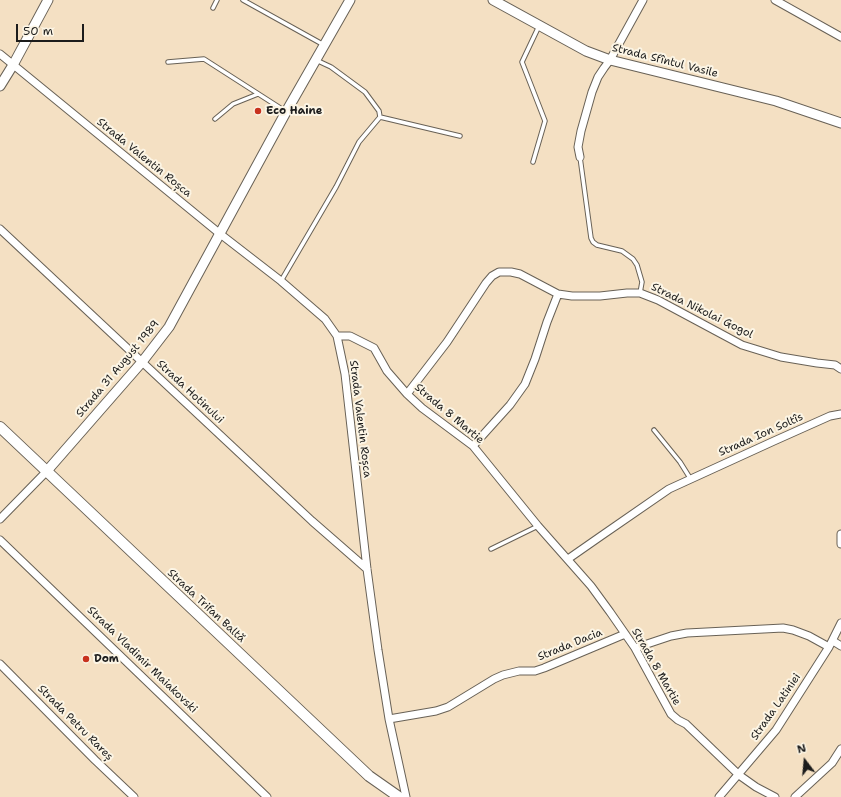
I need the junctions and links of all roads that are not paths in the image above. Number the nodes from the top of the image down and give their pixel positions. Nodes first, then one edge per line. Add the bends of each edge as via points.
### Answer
1 (48, 0) edge
2 (217, 0) edge
3 (243, 0) edge
4 (350, 0) edge
5 (493, 0) edge
6 (644, 0) edge
7 (775, 0) edge
8 (213, 8) dead end
9 (539, 25) junction
10 (841, 37) edge
11 (324, 45) junction
12 (0, 54) edge
13 (315, 59) junction
14 (610, 60) junction
15 (168, 62) dead end
16 (13, 65) junction
17 (0, 86) edge
18 (258, 94) junction
19 (286, 112) junction
20 (380, 117) junction
21 (215, 119) dead end
22 (841, 124) edge
23 (460, 136) dead end
24 (580, 157) joint
25 (533, 162) dead end
26 (0, 229) edge
27 (219, 233) junction
28 (281, 281) junction
29 (640, 293) junction
30 (558, 294) junction
31 (337, 336) junction
32 (142, 362) junction
33 (841, 369) edge
34 (408, 394) junction
35 (841, 414) edge
36 (0, 427) edge
37 (654, 430) dead end
38 (473, 446) junction
39 (46, 472) junction
40 (690, 478) junction
41 (0, 519) edge
42 (538, 526) junction
43 (841, 534) edge
44 (0, 540) edge
45 (841, 544) edge
46 (491, 549) dead end
47 (568, 559) junction
48 (367, 569) junction
49 (841, 623) edge
50 (625, 634) junction
51 (831, 644) junction
52 (841, 646) edge
53 (635, 648) junction
54 (0, 664) edge
55 (389, 719) junction
56 (841, 749) edge
57 (739, 775) junction
58 (134, 797) edge
59 (267, 797) edge
60 (399, 797) edge
61 (406, 797) edge
62 (719, 797) edge
63 (775, 797) edge
64 (795, 797) edge

1 - 16 street
2 - 8 lane
3 - 11 lane
4 - 11 street, Strada 31 August 1989
5 - 9 street, Strada Sfîntul Vasile
6 - 14 street
7 - 10 street
9 - 14 street, Strada Sfîntul Vasile via 586,51
9 - 25 lane via 522,62 545,121
11 - 13 street, Strada 31 August 1989
12 - 16 street, Strada Valentin Roșca
13 - 19 street, Strada 31 August 1989
13 - 20 lane via 331,67 365,92 379,111
14 - 22 street, Strada Sfîntul Vasile via 776,101
14 - 24 street via 598,77 586,109 578,147
15 - 18 lane via 204,59
16 - 17 street
16 - 27 street, Strada Valentin Roșca
18 - 19 lane
18 - 21 lane via 234,104
19 - 27 street, Strada 31 August 1989
20 - 23 lane
20 - 28 lane via 359,142
24 - 29 lane via 591,238 597,245 622,251 633,259 642,282
26 - 32 street, Strada Hotinului
27 - 28 street, Strada Valentin Roșca
27 - 32 street, Strada 31 August 1989 via 169,327
28 - 31 street, Strada Valentin Roșca via 325,319
29 - 30 street, Strada Nikolai Gogol via 600,296
29 - 33 street, Strada Nikolai Gogol via 742,345 780,357 835,365
30 - 34 street, Strada Nikolai Gogol via 520,274 499,272 492,276
30 - 38 street via 525,384 510,405
31 - 34 street, Strada 8 Martie via 350,336 374,348 387,371
31 - 48 street, Strada Valentin Roșca via 345,374
32 - 39 street, Strada 31 August 1989
32 - 48 street, Strada Hotinului
34 - 38 street, Strada 8 Martie via 422,408
35 - 40 street, Strada Ion Soltîs via 830,416
36 - 39 main road, Strada Trifan Baltă
37 - 40 lane
38 - 42 street, Strada 8 Martie
39 - 41 street, Strada 31 August 1989
39 - 60 main road, Strada Trifan Baltă via 369,776
40 - 47 street, Strada Ion Soltîs via 646,504
42 - 46 lane
42 - 47 street, Strada 8 Martie
43 - 45 street
44 - 59 street, Strada Vladimir Maiakovski
47 - 50 street, Strada 8 Martie
48 - 55 street, Strada Valentin Roșca
49 - 51 street, Strada Latiniei
50 - 53 street, Strada 8 Martie
50 - 55 street, Strada Dacia via 544,668 503,675 448,708
51 - 52 street
51 - 53 street via 783,628 687,633
51 - 57 street, Strada Latiniei via 776,730
53 - 57 street, Strada 8 Martie via 671,714 686,724
54 - 58 street, Strada Petru Rareș
55 - 61 street, Strada Valentin Roșca
56 - 64 street via 832,763
57 - 62 street, Strada Latiniei
57 - 63 street, Strada 8 Martie

